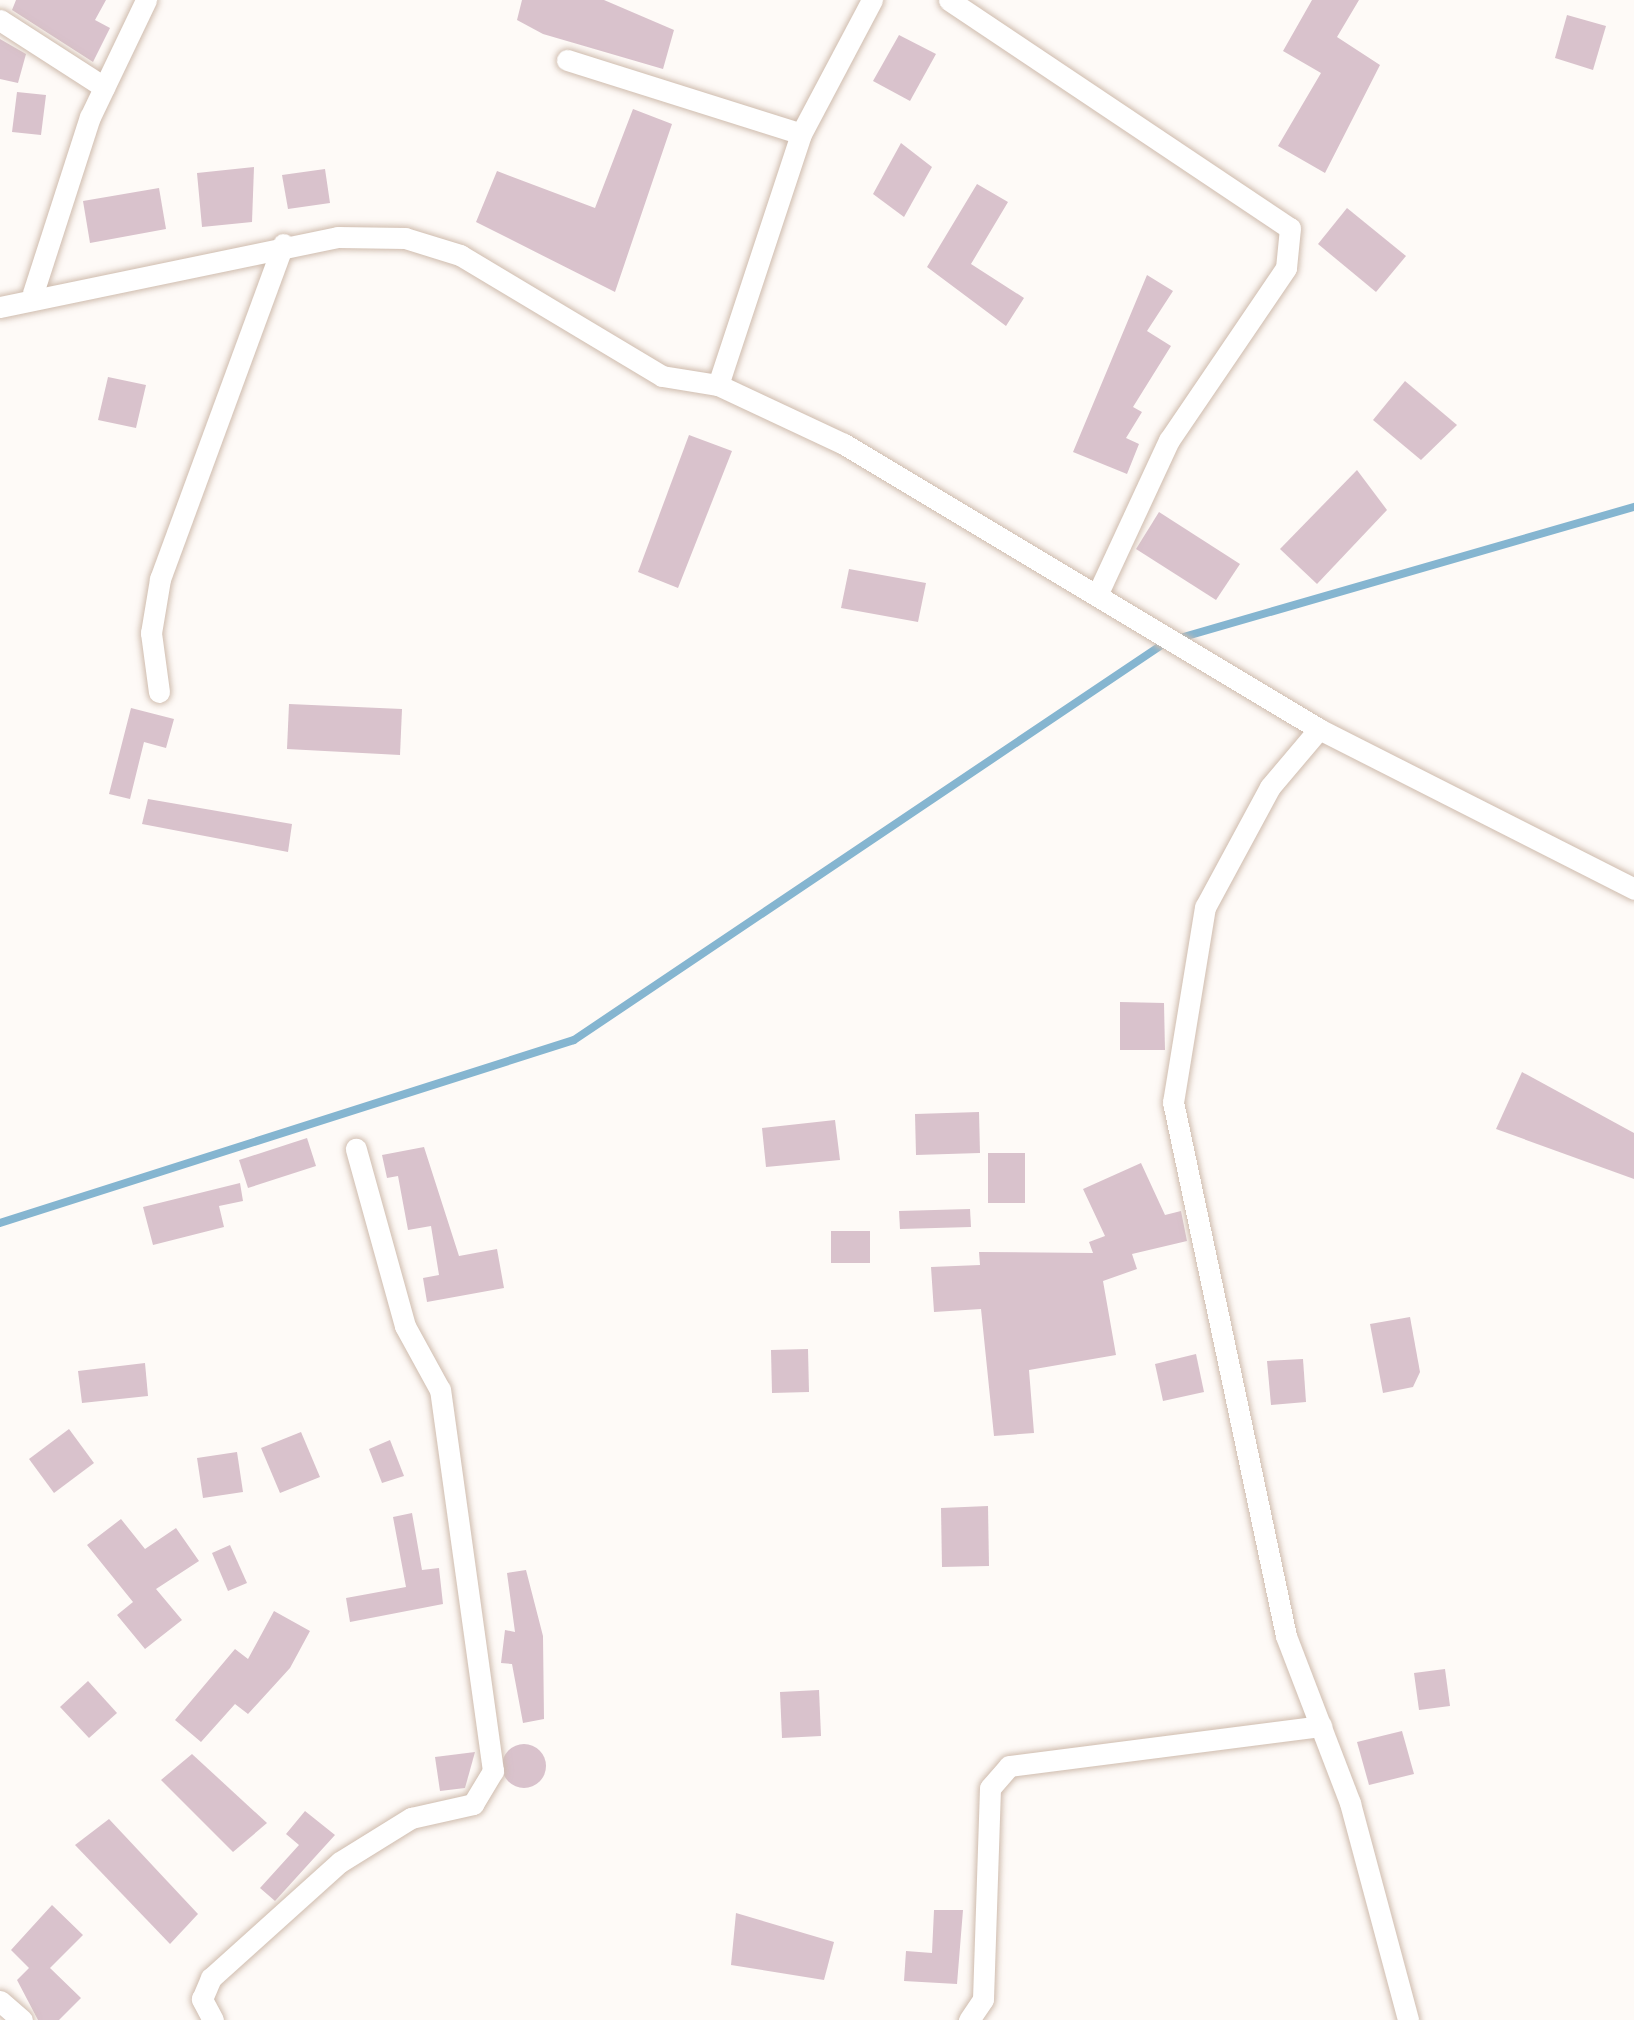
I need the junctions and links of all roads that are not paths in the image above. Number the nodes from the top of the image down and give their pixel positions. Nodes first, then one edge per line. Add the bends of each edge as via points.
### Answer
1 (146, 0) edge
2 (872, 0) edge
3 (949, 0) edge
4 (0, 20) edge
5 (568, 60) dead end
6 (104, 87) junction
7 (801, 134) junction
8 (283, 244) junction
9 (33, 293) junction
10 (0, 308) edge
11 (718, 385) junction
12 (1099, 591) junction
13 (159, 692) dead end
14 (1319, 729) junction
15 (1634, 889) edge
16 (356, 1149) dead end
17 (1321, 1726) junction
18 (0, 2001) edge
19 (22, 2020) edge
20 (213, 2020) edge
21 (969, 2020) edge
22 (1408, 2020) edge

1 - 6 street
2 - 7 street
3 - 12 street via 1291,228 1286,268 1169,440
4 - 6 street
5 - 7 street
6 - 9 street
7 - 11 street
8 - 9 street
8 - 11 street via 405,238 460,255 662,376
8 - 13 street via 160,580 151,633
9 - 10 street
11 - 12 street
12 - 14 street
14 - 15 street
14 - 17 street via 1270,788 1204,907 1172,1064 1245,1478
16 - 20 street via 405,1325 440,1390 493,1771 473,1804 411,1818 340,1862 211,1978 202,1999
17 - 21 street via 1009,1766 990,1788 982,1999
17 - 22 street
18 - 19 street

